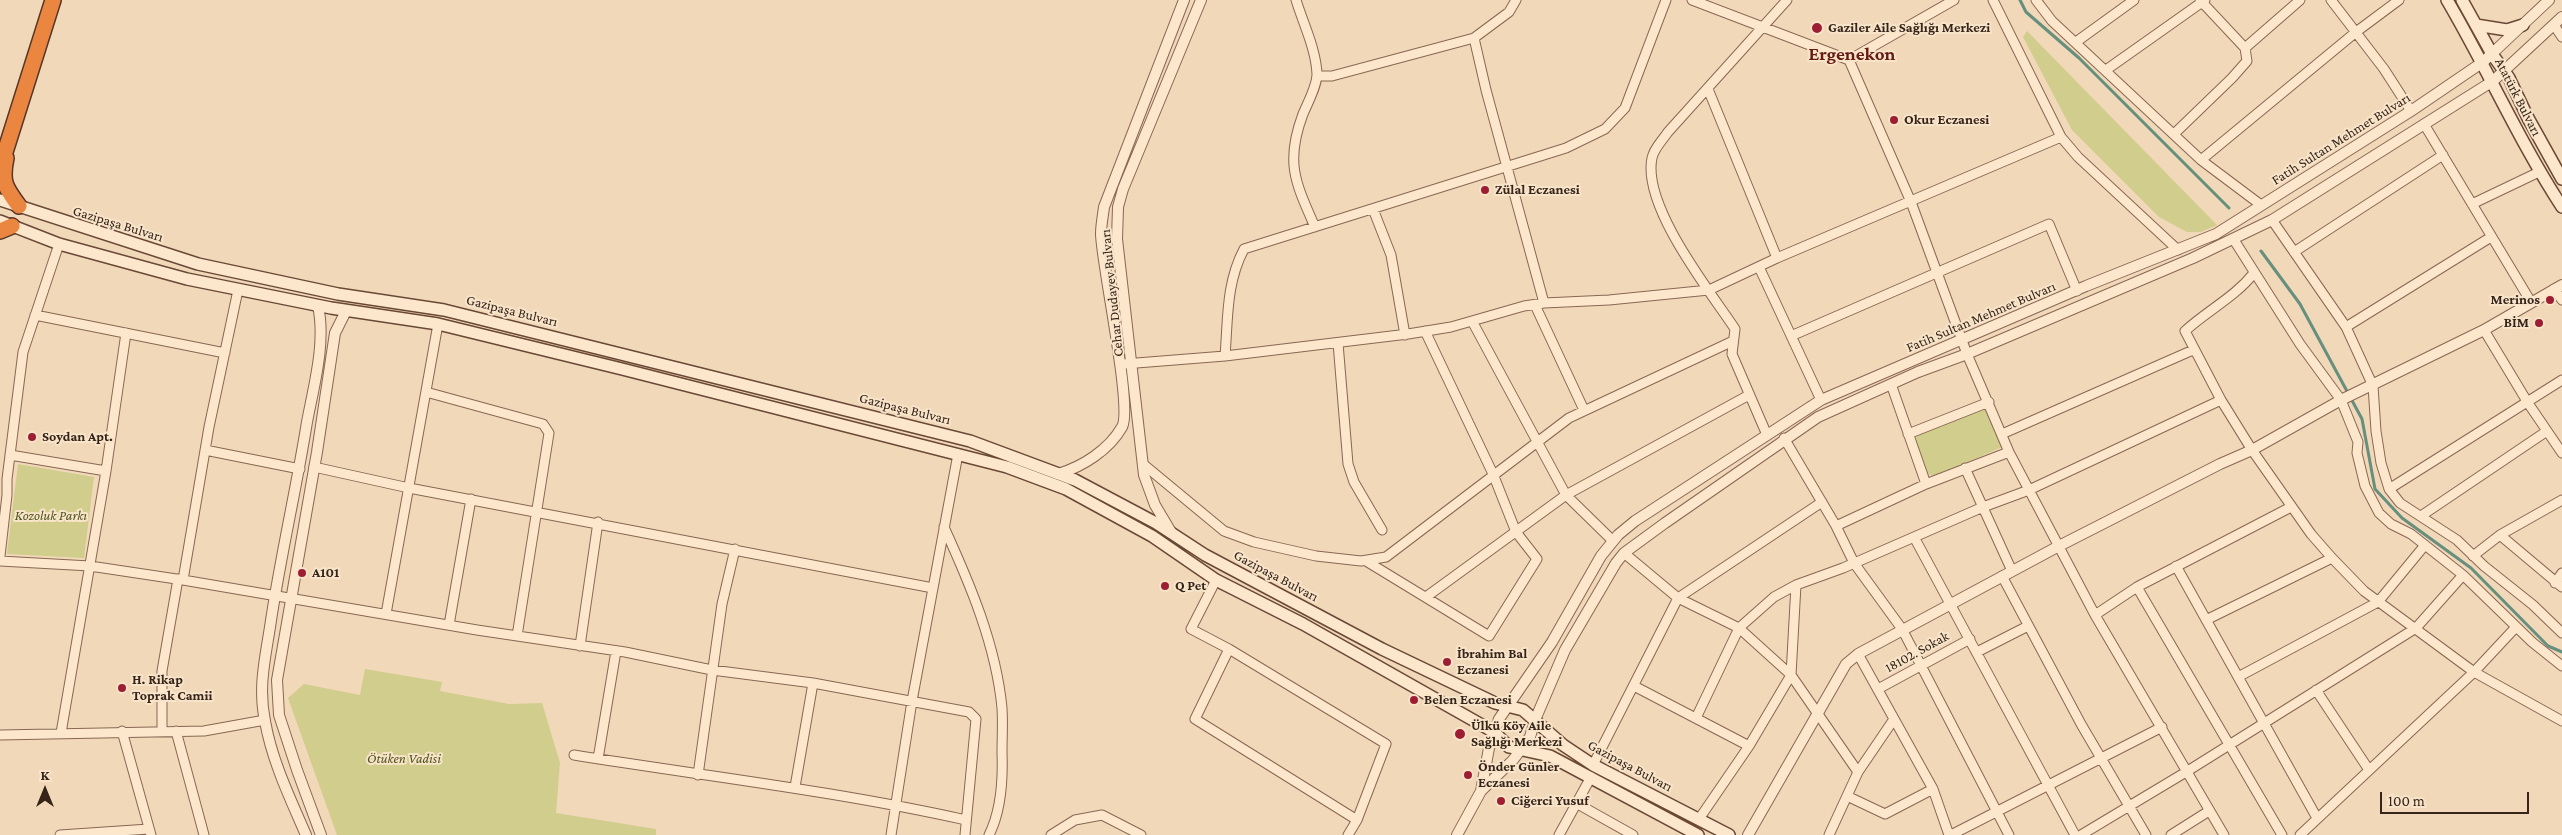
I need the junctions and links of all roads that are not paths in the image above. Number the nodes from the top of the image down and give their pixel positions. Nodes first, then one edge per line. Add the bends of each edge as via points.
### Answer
1 (53, 0) edge
2 (1184, 0) edge
3 (1201, 0) edge
4 (1296, 0) edge
5 (1516, 0) edge
6 (1666, 0) edge
7 (1692, 0) edge
8 (1787, 0) edge
9 (1954, 0) edge
10 (1993, 0) edge
11 (2134, 0) edge
12 (2300, 0) edge
13 (2331, 0) edge
14 (2400, 0) edge
15 (2447, 0) edge
16 (2462, 0) edge
17 (2549, 0) edge
18 (2039, 1) edge
19 (2202, 1) edge
20 (2558, 21) edge
21 (2476, 25) junction
22 (2523, 25) junction
23 (1763, 29) junction
24 (2356, 32) junction
25 (2562, 37) edge
26 (1474, 38) junction
27 (2076, 42) junction
28 (2245, 48) junction
29 (2492, 54) junction
30 (1848, 60) junction
31 (2483, 62) junction
32 (2106, 70) junction
33 (2502, 70) junction
34 (1317, 76) junction
35 (2493, 81) junction
36 (1708, 89) junction
37 (2411, 111) junction
38 (2424, 124) junction
39 (2174, 134) junction
40 (2061, 136) junction
41 (7, 148) junction
42 (2442, 155) junction
43 (2201, 160) junction
44 (1506, 167) junction
45 (0, 168) edge
46 (2540, 172) junction
47 (2562, 179) edge
48 (0, 200) edge
49 (1911, 202) junction
50 (2472, 204) junction
51 (2261, 205) junction
52 (19, 206) junction
53 (2562, 207) edge
54 (1373, 209) junction
55 (2272, 220) junction
56 (4, 226) edge
57 (1315, 227) junction
58 (2491, 236) junction
59 (2234, 240) junction
60 (59, 244) junction
61 (2178, 250) junction
62 (2294, 252) junction
63 (1777, 258) junction
64 (1759, 267) junction
65 (1936, 272) junction
66 (2254, 273) junction
67 (2558, 287) edge
68 (238, 290) junction
69 (1709, 290) junction
70 (2077, 291) junction
71 (2562, 300) edge
72 (2531, 302) junction
73 (1539, 304) junction
74 (318, 306) junction
75 (346, 310) junction
76 (35, 315) junction
77 (1472, 321) junction
78 (438, 324) junction
79 (2346, 327) junction
80 (2484, 330) junction
81 (1425, 332) junction
82 (126, 333) junction
83 (1405, 335) junction
84 (1791, 336) junction
85 (1962, 340) junction
86 (1733, 341) junction
87 (1338, 343) junction
88 (2193, 350) junction
89 (225, 353) junction
90 (1968, 354) junction
91 (1225, 356) junction
92 (1133, 363) junction
93 (1120, 364) junction
94 (2562, 380) edge
95 (1891, 384) junction
96 (2373, 386) junction
97 (426, 392) junction
98 (1749, 395) junction
99 (1821, 400) junction
100 (2221, 400) junction
101 (2341, 400) junction
102 (1989, 402) junction
103 (2528, 403) junction
104 (1584, 410) junction
105 (2547, 431) junction
106 (1908, 434) junction
107 (2002, 434) junction
108 (1767, 435) junction
109 (1784, 438) junction
110 (1536, 441) junction
111 (205, 450) junction
112 (2252, 450) junction
113 (2009, 452) junction
114 (2562, 453) edge
115 (958, 454) junction
116 (10, 455) junction
117 (1143, 464) junction
118 (314, 467) junction
119 (1965, 468) junction
120 (300, 469) junction
121 (106, 472) junction
122 (1058, 474) junction
123 (1492, 474) junction
124 (1926, 484) junction
125 (409, 488) junction
126 (2389, 489) junction
127 (2029, 490) junction
128 (1566, 495) junction
129 (471, 500) junction
130 (2562, 500) edge
131 (1822, 502) junction
132 (1982, 507) junction
133 (2291, 507) junction
134 (538, 512) junction
135 (2421, 516) junction
136 (598, 522) junction
137 (1836, 526) junction
138 (944, 527) junction
139 (1382, 530) dead end
140 (1516, 532) junction
141 (1172, 533) junction
142 (2500, 535) junction
143 (1914, 537) junction
144 (1613, 541) junction
145 (2425, 545) junction
146 (2059, 546) junction
147 (735, 549) junction
148 (1624, 553) junction
149 (0, 556) edge
150 (2473, 556) junction
151 (2332, 558) junction
152 (0, 561) edge
153 (1366, 561) junction
154 (1854, 563) junction
155 (90, 566) junction
156 (2176, 566) junction
157 (2012, 571) junction
158 (2562, 574) edge
159 (2463, 575) junction
160 (2002, 576) junction
161 (180, 579) junction
162 (1216, 580) junction
163 (1796, 585) junction
164 (2558, 585) edge
165 (2137, 587) junction
166 (933, 588) junction
167 (274, 595) junction
168 (290, 597) junction
169 (1426, 597) junction
170 (1678, 598) junction
171 (2378, 602) junction
172 (1951, 603) junction
173 (386, 614) junction
174 (2095, 615) junction
175 (2206, 620) junction
176 (449, 625) junction
177 (2028, 626) junction
178 (2516, 627) junction
179 (1739, 628) junction
180 (2416, 628) junction
181 (1902, 630) junction
182 (2562, 633) edge
183 (517, 636) junction
184 (1970, 638) junction
185 (580, 646) junction
186 (1229, 649) junction
187 (616, 651) junction
188 (1977, 652) junction
189 (1858, 654) junction
190 (1921, 666) junction
191 (2562, 666) edge
192 (712, 670) junction
193 (2474, 672) junction
194 (1791, 675) junction
195 (2238, 677) junction
196 (812, 683) junction
197 (1634, 686) junction
198 (1878, 689) junction
199 (2316, 690) junction
200 (912, 701) junction
201 (1509, 706) junction
202 (1818, 715) junction
203 (1696, 718) junction
204 (1894, 719) junction
205 (265, 720) junction
206 (1535, 720) junction
207 (2562, 721) edge
208 (2264, 722) junction
209 (2162, 727) junction
210 (162, 731) junction
211 (176, 731) junction
212 (122, 732) junction
213 (1494, 732) junction
214 (61, 733) junction
215 (0, 735) edge
216 (2229, 744) junction
217 (1749, 746) junction
218 (1521, 749) junction
219 (574, 755) dead end
220 (2100, 757) junction
221 (598, 759) junction
222 (1593, 765) junction
223 (2369, 770) junction
224 (1858, 772) junction
225 (2186, 772) junction
226 (698, 775) junction
227 (1591, 777) junction
228 (2047, 784) junction
229 (795, 787) junction
230 (1933, 789) junction
231 (1481, 791) junction
232 (1847, 796) junction
233 (896, 804) junction
234 (1576, 804) junction
235 (2129, 806) junction
236 (2209, 811) junction
237 (1997, 812) junction
238 (2317, 818) junction
239 (1699, 819) junction
240 (966, 820) junction
241 (1357, 820) junction
242 (150, 832) edge
243 (60, 835) edge
244 (204, 835) edge
245 (306, 835) edge
246 (321, 835) edge
247 (891, 835) edge
248 (965, 835) edge
249 (989, 835) edge
250 (1052, 835) edge
251 (1141, 835) edge
252 (1348, 835) edge
253 (1457, 835) edge
254 (1558, 835) edge
255 (1633, 835) edge
256 (1698, 835) edge
257 (1729, 835) edge
258 (1748, 835) edge
259 (1829, 835) edge
260 (1950, 835) edge
261 (2008, 835) edge
262 (2075, 835) edge
263 (2081, 835) edge
264 (2146, 835) edge
265 (2171, 835) edge
266 (2224, 835) edge
267 (2282, 835) edge
268 (2300, 835) edge

1 - 41 highway
2 - 93 street, Cehar Dudayev Bulvarı via 1104,207 1101,234
3 - 92 street, Cehar Dudayev Bulvarı via 1118,207 1117,239
4 - 34 street
5 - 26 street via 1508,12
6 - 44 street via 1628,99 1618,115 1604,129 1566,148
7 - 23 street
8 - 23 street
9 - 30 street
10 - 40 street
11 - 27 street
12 - 28 street
13 - 24 street
14 - 24 street
15 - 31 main road, Atatürk Bulvarı
16 - 21 main road, Atatürk Bulvarı
17 - 22 street, Fatih Sultan Mehmet Bulvarı
18 - 27 street via 2052,21
19 - 28 street
19 - 32 street
20 - 25 street
20 - 33 street, Fatih Sultan Mehmet Bulvarı
21 - 22 main road via 2507,30
21 - 29 main road, Atatürk Bulvarı
22 - 29 street, Fatih Sultan Mehmet Bulvarı
23 - 30 street
23 - 36 street
24 - 37 street
24 - 43 street
26 - 34 street via 1332,76
26 - 44 street
27 - 32 street
28 - 39 street via 2246,61 2242,67
29 - 31 street, Fatih Sultan Mehmet Bulvarı
29 - 33 main road, Atatürk Bulvarı
30 - 49 street
31 - 35 main road, Atatürk Bulvarı
31 - 37 street, Fatih Sultan Mehmet Bulvarı
32 - 39 street
33 - 35 street, Fatih Sultan Mehmet Bulvarı
33 - 47 main road, Atatürk Bulvarı
34 - 57 street via 1295,137 1292,162 1299,190
35 - 38 street, Fatih Sultan Mehmet Bulvarı
35 - 46 main road, Atatürk Bulvarı
36 - 63 street
36 - 69 street via 1654,149 1651,169 1652,191 1691,267
37 - 51 street, Fatih Sultan Mehmet Bulvarı
38 - 42 street
38 - 55 street, Fatih Sultan Mehmet Bulvarı
39 - 43 street
40 - 49 street
40 - 61 street via 2078,157
41 - 45 highway
41 - 52 highway via 4,186
42 - 50 street
42 - 62 street
43 - 51 street
44 - 54 street
44 - 73 street
46 - 50 street
46 - 53 main road, Atatürk Bulvarı
48 - 52 main road, Gazipaşa Bulvarı
49 - 63 street
49 - 65 street
50 - 58 street
51 - 61 street, Fatih Sultan Mehmet Bulvarı via 2216,234
52 - 122 main road, Gazipaşa Bulvarı via 198,264 338,294 444,310 970,441
54 - 57 street
54 - 83 street via 1393,264
55 - 59 street, Fatih Sultan Mehmet Bulvarı
55 - 62 street
56 - 60 main road, Gazipaşa Bulvarı
57 - 91 street via 1244,249 1229,288
58 - 72 street
58 - 79 street
59 - 66 street
59 - 90 street, Fatih Sultan Mehmet Bulvarı
60 - 68 main road, Gazipaşa Bulvarı
60 - 76 street
61 - 70 street, Fatih Sultan Mehmet Bulvarı
62 - 79 street
63 - 64 street
64 - 69 street
64 - 84 street
65 - 70 street via 2049,224
65 - 84 street
65 - 85 street
66 - 88 street via 2242,288 2185,331
66 - 101 street
67 - 71 street
67 - 72 street
68 - 74 main road, Gazipaşa Bulvarı
68 - 89 street
69 - 73 street
69 - 86 street via 1735,329
70 - 85 street, Fatih Sultan Mehmet Bulvarı
72 - 80 street
73 - 77 street
73 - 104 street
74 - 75 main road, Gazipaşa Bulvarı
74 - 120 street via 321,329
75 - 78 main road, Gazipaşa Bulvarı
75 - 118 street via 335,333
76 - 82 street
76 - 116 street via 23,352
77 - 81 street
77 - 110 street
78 - 97 street
78 - 115 main road, Gazipaşa Bulvarı
79 - 96 street
80 - 96 street
80 - 103 street
81 - 83 street
81 - 123 street
82 - 89 street
82 - 121 street
83 - 87 street
84 - 99 street
85 - 90 street
85 - 99 street, Fatih Sultan Mehmet Bulvarı
86 - 98 street via 1732,354
86 - 104 street
87 - 91 street
87 - 139 street via 1348,464 1354,482
88 - 100 street
88 - 107 street
89 - 111 street
90 - 95 street, Fatih Sultan Mehmet Bulvarı
90 - 102 street
91 - 92 street
92 - 93 street
92 - 117 street, Cehar Dudayev Bulvarı
93 - 122 street, Cehar Dudayev Bulvarı via 1122,427 1084,464
94 - 103 street
95 - 106 street
95 - 109 street, Fatih Sultan Mehmet Bulvarı via 1818,417
96 - 101 street
96 - 126 street via 2376,432
97 - 125 street
97 - 134 street via 543,424 549,433
98 - 108 street
98 - 128 street
99 - 108 street, Fatih Sultan Mehmet Bulvarı
100 - 112 street
100 - 127 street
101 - 112 street
101 - 145 street via 2358,442 2357,453 2365,486 2379,513
102 - 106 street
102 - 107 street
103 - 105 street
103 - 126 street
104 - 110 street
105 - 114 street
105 - 135 street
106 - 124 street
107 - 113 street
108 - 144 street, Fatih Sultan Mehmet Bulvarı via 1635,521
109 - 131 street
109 - 148 street, Fatih Sultan Mehmet Bulvarı
110 - 123 street
110 - 128 street
111 - 120 street
111 - 161 street
112 - 133 street
112 - 146 street
113 - 119 street
113 - 127 street
115 - 138 street
115 - 162 main road, Gazipaşa Bulvarı via 1007,467 1066,489 1152,536
116 - 121 street
116 - 149 street
117 - 141 street, Cehar Dudayev Bulvarı via 1155,505
117 - 153 street via 1224,531 1254,542 1316,556
118 - 125 street
118 - 168 street
119 - 124 street
119 - 132 street
120 - 167 street
121 - 155 street
122 - 141 main road, Gazipaşa Bulvarı
123 - 140 street
123 - 153 street via 1386,557
124 - 137 street
125 - 129 street
125 - 173 street
126 - 135 street via 2400,503
127 - 132 street
127 - 146 street
128 - 140 street
128 - 144 street
129 - 134 street
129 - 176 street
130 - 142 street
131 - 137 street
131 - 170 street
132 - 143 street
132 - 157 street
133 - 151 street
133 - 156 street
134 - 136 street
134 - 183 street
135 - 150 street via 2457,540
136 - 147 street
136 - 185 street
137 - 154 street
138 - 166 street
138 - 249 street via 966,574 989,644 1002,707 1003,778
140 - 169 street
140 - 169 street via 1537,559 1489,636
141 - 201 main road, Gazipaşa Bulvarı via 1205,555 1382,649 1495,704
142 - 150 street
142 - 164 street
143 - 154 street
143 - 172 street
144 - 201 street, Fatih Sultan Mehmet Bulvarı
145 - 159 street
145 - 171 street
146 - 157 street
146 - 174 street
147 - 166 street
147 - 192 street via 722,604
148 - 170 street
148 - 206 street, Fatih Sultan Mehmet Bulvarı via 1565,650
150 - 182 street
151 - 171 street
151 - 175 street
152 - 155 street
153 - 169 street
154 - 163 street
154 - 181 street
155 - 161 street
155 - 214 street
156 - 165 street
156 - 175 street
157 - 160 street
158 - 164 street
159 - 178 street
159 - 180 street
160 - 172 street
160 - 177 street
161 - 167 street
161 - 210 street via 162,671
162 - 186 street via 1191,629
162 - 213 main road, Gazipaşa Bulvarı via 1303,624
163 - 179 street via 1774,597
163 - 194 street
165 - 174 street
165 - 216 street
166 - 200 street
167 - 168 street
167 - 205 street via 262,670
168 - 173 street
168 - 246 street via 277,680 279,715
170 - 179 street
170 - 197 street
171 - 180 street
171 - 195 street
172 - 181 street
172 - 184 street
173 - 176 street
174 - 209 street
175 - 195 street
176 - 183 street
177 - 188 street
177 - 220 street
178 - 191 street
178 - 193 street
179 - 194 street
179 - 203 street
180 - 193 street
180 - 199 street
181 - 189 street
181 - 190 street
183 - 185 street
184 - 188 street
184 - 190 street, 18102. Sokak
185 - 187 street
186 - 241 street via 1386,744
186 - 241 street via 1195,719
187 - 192 street
187 - 221 street
188 - 228 street
189 - 198 street
189 - 202 street via 1846,664
190 - 198 street, 18102. Sokak
190 - 237 street
192 - 196 street
192 - 226 street
193 - 207 street
193 - 223 street
194 - 202 street
194 - 217 street
195 - 208 street
196 - 200 street
196 - 229 street
197 - 203 street
197 - 222 street
198 - 204 street
199 - 208 street
199 - 223 street
200 - 233 street
200 - 240 street via 969,712 976,719
201 - 206 main road, Gazipaşa Bulvarı via 1523,710
201 - 213 street, Fatih Sultan Mehmet Bulvarı
202 - 224 street
202 - 258 street
203 - 217 street
204 - 224 street
204 - 230 street
205 - 211 street via 204,731
205 - 245 street via 281,778
206 - 218 street, Fatih Sultan Mehmet Bulvarı via 1530,737
206 - 222 main road, Gazipaşa Bulvarı via 1563,745
208 - 216 street
208 - 238 street
209 - 220 street
209 - 225 street
210 - 211 street
210 - 212 street
211 - 244 street
212 - 214 street
212 - 242 street
213 - 218 main road, Gazipaşa Bulvarı via 1509,747
213 - 231 street, Fatih Sultan Mehmet Bulvarı
214 - 215 street
216 - 225 street
216 - 267 street
217 - 239 street
218 - 227 main road, Gazipaşa Bulvarı via 1550,756
218 - 231 street, Fatih Sultan Mehmet Bulvarı
219 - 221 street
220 - 228 street
220 - 235 street
221 - 226 street
222 - 239 main road, Gazipaşa Bulvarı
223 - 238 street
224 - 232 street
225 - 235 street
225 - 236 street
226 - 229 street
227 - 234 street
227 - 256 main road, Gazipaşa Bulvarı
228 - 237 street
228 - 262 street
229 - 233 street
230 - 232 street via 1884,814
230 - 260 street
231 - 253 street
232 - 259 street
233 - 240 street
233 - 247 street
234 - 254 street
234 - 255 street
235 - 263 street
235 - 264 street
236 - 265 street
236 - 266 street
237 - 260 street
237 - 261 street
238 - 268 street
239 - 257 main road, Gazipaşa Bulvarı
240 - 248 street
241 - 252 street
242 - 243 street
250 - 251 street via 1075,820 1102,816

